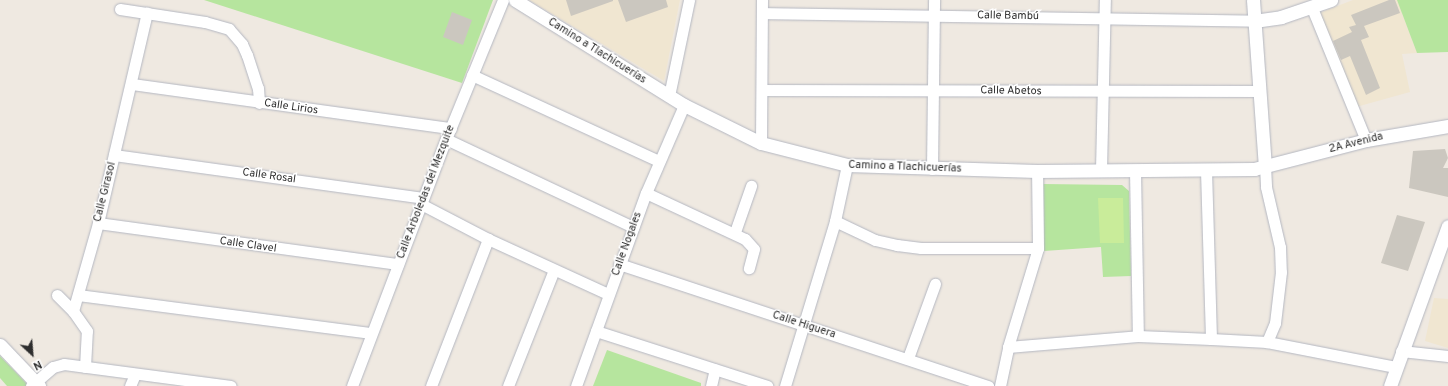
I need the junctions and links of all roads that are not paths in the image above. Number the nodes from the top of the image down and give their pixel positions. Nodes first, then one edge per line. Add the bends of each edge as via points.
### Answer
1 (504, 0) edge
2 (515, 0) edge
3 (689, 0) edge
4 (762, 0) edge
5 (934, 0) edge
6 (1105, 0) edge
7 (1253, 0) edge
8 (1331, 0) edge
9 (1312, 8) junction
10 (120, 9) dead end
11 (147, 13) junction
12 (762, 13) junction
13 (934, 14) junction
14 (1105, 18) junction
15 (1254, 21) junction
16 (472, 75) junction
17 (132, 84) junction
18 (934, 89) junction
19 (762, 90) junction
20 (1104, 91) junction
21 (1260, 91) junction
22 (669, 96) junction
23 (259, 103) junction
24 (684, 105) junction
25 (1448, 126) edge
26 (451, 128) junction
27 (446, 139) junction
28 (1366, 140) junction
29 (761, 143) junction
30 (114, 155) junction
31 (659, 161) junction
32 (847, 165) junction
33 (1265, 166) junction
34 (932, 169) junction
35 (1102, 170) junction
36 (1134, 170) junction
37 (1206, 170) junction
38 (1037, 171) junction
39 (752, 186) dead end
40 (646, 193) junction
41 (422, 201) junction
42 (835, 221) junction
43 (98, 223) junction
44 (1448, 226) edge
45 (633, 227) junction
46 (735, 232) junction
47 (488, 239) junction
48 (1038, 248) junction
49 (398, 264) junction
50 (620, 264) junction
51 (749, 268) dead end
52 (554, 270) junction
53 (935, 284) dead end
54 (608, 294) junction
55 (57, 295) dead end
56 (78, 296) junction
57 (74, 311) junction
58 (803, 326) junction
59 (596, 331) junction
60 (372, 333) junction
61 (1138, 336) junction
62 (1211, 339) junction
63 (1267, 342) junction
64 (0, 345) edge
65 (1008, 347) junction
66 (1401, 351) junction
67 (1448, 356) edge
68 (908, 358) junction
69 (85, 366) junction
70 (1396, 367) junction
71 (715, 370) junction
72 (135, 374) junction
73 (203, 384) edge
74 (35, 385) edge
75 (130, 386) edge
76 (230, 386) edge
77 (352, 386) edge
78 (431, 386) edge
79 (508, 386) edge
80 (576, 386) edge
81 (711, 386) edge
82 (767, 386) edge
83 (786, 386) edge
84 (988, 386) edge
85 (1000, 386) edge
86 (1390, 386) edge

1 - 16 street, Calle Arboledas del Mezquite
2 - 22 street, Camino a Tlachicuerías
3 - 22 street
4 - 12 street
5 - 13 street
6 - 14 street
7 - 15 street
8 - 9 street
9 - 15 street
9 - 28 street
10 - 11 street
11 - 17 street, Calle Girasol
11 - 23 street via 205,22 229,29 242,44 247,55 258,88
12 - 13 street, Calle Bambú
12 - 19 street
13 - 14 street, Calle Bambú
13 - 18 street
14 - 15 street, Calle Bambú
14 - 20 street
15 - 21 street
16 - 26 street, Calle Arboledas del Mezquite
16 - 31 street
17 - 23 street, Calle Lirios
17 - 30 street, Calle Girasol
18 - 19 street, Calle Abetos
18 - 20 street, Calle Abetos
18 - 34 street
19 - 29 street
20 - 21 street, Calle Abetos
20 - 35 street
21 - 33 street
22 - 24 street, Camino a Tlachicuerías
23 - 26 street, Calle Lirios
24 - 29 street, Camino a Tlachicuerías
24 - 31 street, Calle Nogales
25 - 28 street, 2A Avenida
26 - 27 street, Calle Arboledas del Mezquite
27 - 41 street, Calle Arboledas del Mezquite
27 - 45 street
28 - 33 street, 2A Avenida
29 - 32 street, Camino a Tlachicuerías
30 - 41 street, Calle Rosal
30 - 43 street, Calle Girasol
31 - 40 street, Calle Nogales
32 - 34 street, Camino a Tlachicuerías
32 - 42 street
33 - 37 street, Camino a Tlachicuerías via 1254,169
33 - 63 street via 1267,194 1280,247 1281,272 1275,323
34 - 38 street, Camino a Tlachicuerías
35 - 36 street, Camino a Tlachicuerías
35 - 38 street, Camino a Tlachicuerías
36 - 37 street, Camino a Tlachicuerías
36 - 61 street
37 - 62 street
38 - 48 street
39 - 46 street
40 - 45 street, Calle Nogales
40 - 46 street
41 - 47 street, Calle Rosal
41 - 49 street, Calle Arboledas del Mezquite
42 - 48 street via 875,240 897,245 921,248
42 - 58 street
43 - 49 street, Calle Clavel
43 - 56 street, Calle Girasol
44 - 66 street
45 - 50 street, Calle Nogales
46 - 51 street via 754,248
47 - 52 street, Calle Rosal
47 - 78 street
48 - 65 street
49 - 60 street, Calle Arboledas del Mezquite
50 - 54 street, Calle Nogales
50 - 58 street, Calle Higuera
52 - 54 street, Calle Rosal
52 - 79 street
53 - 68 street
54 - 59 street, Calle Nogales
55 - 57 street
56 - 57 street, Calle Girasol
56 - 60 street
57 - 69 street via 87,331
58 - 68 street, Calle Higuera
58 - 83 street
59 - 71 street
59 - 80 street, Calle Nogales
60 - 77 street, Calle Arboledas del Mezquite
61 - 62 street
61 - 65 street
62 - 63 street
63 - 70 street
64 - 74 street
65 - 85 street
66 - 67 street
66 - 70 street
68 - 84 street, Calle Higuera
69 - 72 street
69 - 74 street via 64,364 53,368
70 - 86 street
71 - 81 street
71 - 82 street
72 - 73 street
72 - 75 street
73 - 76 street

